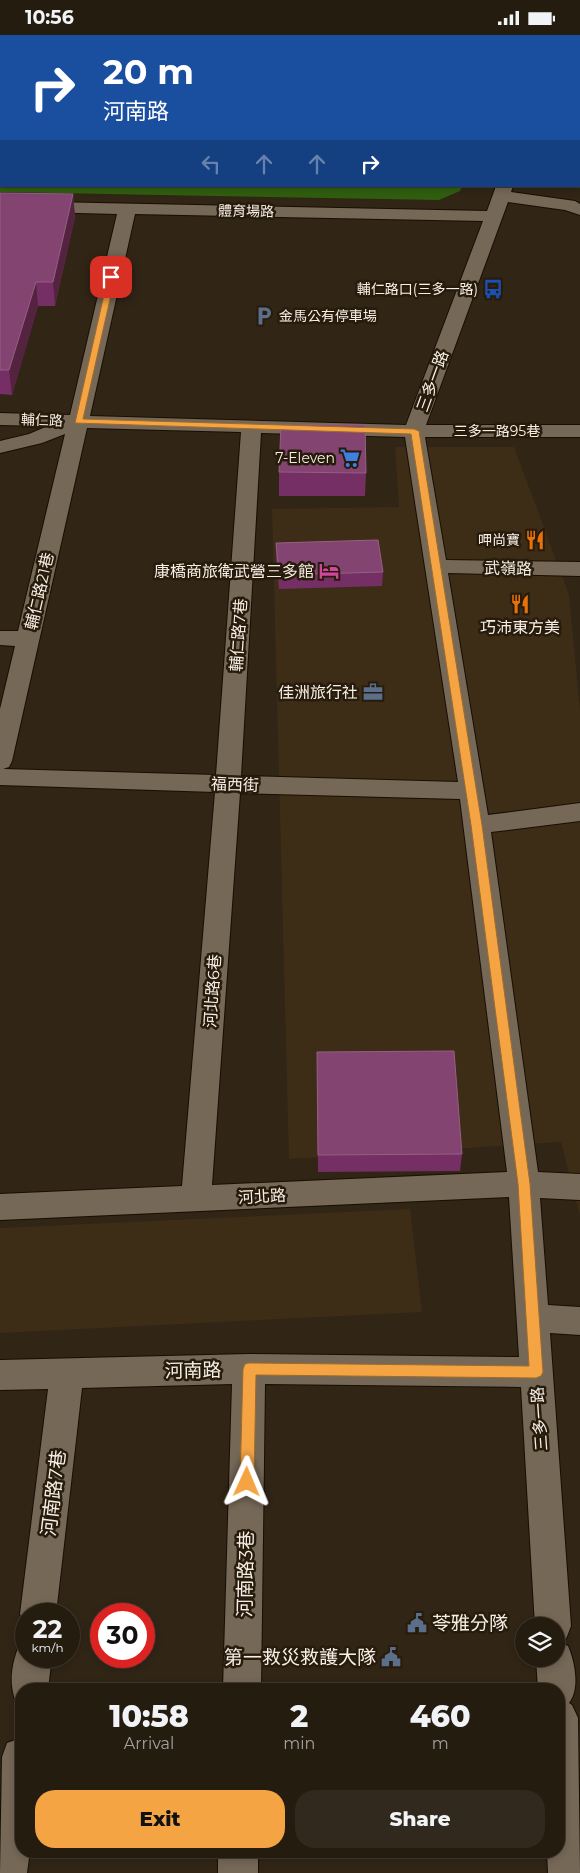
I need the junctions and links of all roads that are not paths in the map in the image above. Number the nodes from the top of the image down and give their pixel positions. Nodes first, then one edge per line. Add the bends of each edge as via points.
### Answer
1 (500, 199) edge
2 (0, 206) edge
3 (127, 209) junction
4 (580, 210) edge
5 (0, 419) edge
6 (78, 421) junction
7 (251, 427) junction
8 (414, 431) junction
9 (580, 431) edge
10 (0, 447) edge
11 (436, 566) junction
12 (580, 569) edge
13 (0, 638) edge
14 (28, 639) junction
15 (0, 761) edge
16 (0, 777) edge
17 (228, 784) junction
18 (471, 791) junction
19 (580, 812) edge
20 (476, 825) junction
21 (524, 1184) junction
22 (580, 1187) edge
23 (196, 1199) junction
24 (0, 1207) edge
25 (532, 1319) junction
26 (580, 1321) edge
27 (249, 1369) junction
28 (67, 1372) junction
29 (536, 1372) junction
30 (0, 1375) edge
31 (39, 1603) edge
32 (552, 1617) edge
33 (556, 1667) edge
34 (32, 1668) edge
35 (30, 1683) edge
36 (242, 1683) edge
37 (557, 1683) edge
38 (565, 1717) edge
39 (580, 1717) edge
40 (15, 1811) edge
41 (565, 1821) edge
42 (238, 1858) edge
43 (8, 1873) edge
44 (238, 1873) edge
45 (568, 1873) edge

1 - 3 street, 體育場路
1 - 4 street, 體育場路 via 569,205
1 - 8 street, 三多一路
2 - 3 street, 體育場路
3 - 6 street, 輔仁路21巷
5 - 6 street, 輔仁路
6 - 7 street, 輔仁路
6 - 10 street via 35,439
6 - 14 street, 輔仁路21巷
7 - 8 street, 輔仁路
7 - 17 street, 輔仁路7巷
8 - 9 street, 三多一路95巷
8 - 11 street, 三多一路
11 - 12 street, 武嶺路
11 - 18 street, 三多一路
13 - 14 street
14 - 15 street, 輔仁路21巷
16 - 17 street, 福西街
17 - 18 street, 福西街
17 - 23 street, 河北路6巷
18 - 20 street, 三多一路
19 - 20 street
20 - 21 street, 三多一路
21 - 22 street, 河北路
21 - 23 street, 河北路
21 - 25 street, 三多一路
23 - 24 street, 河北路
25 - 26 street
25 - 29 street, 三多一路
27 - 28 street, 河南路
27 - 29 street, 河南路
27 - 36 street, 河南路3巷
28 - 30 street, 河南路
28 - 31 street, 河南路7巷
29 - 32 street, 三多一路
33 - 37 street
34 - 35 street
38 - 39 street
40 - 43 street
41 - 45 street
42 - 44 street

